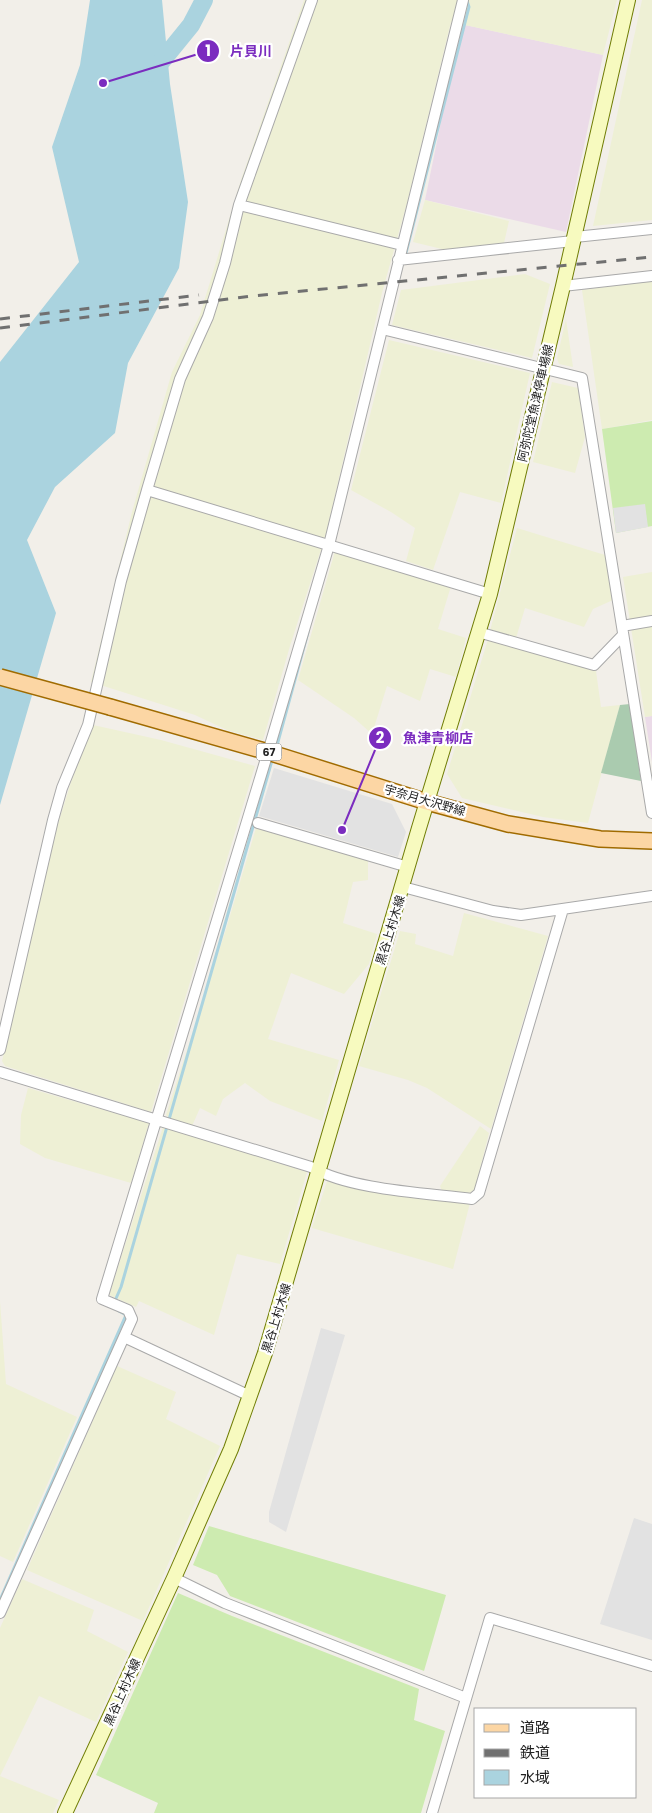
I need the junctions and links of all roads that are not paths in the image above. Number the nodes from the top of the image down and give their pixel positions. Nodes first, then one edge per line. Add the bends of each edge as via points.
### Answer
1 (312, 0) edge
2 (463, 0) edge
3 (628, 0) edge
4 (239, 205) junction
5 (652, 229) edge
6 (574, 239) junction
7 (402, 246) junction
8 (398, 260) junction
9 (652, 276) edge
10 (563, 286) junction
11 (382, 328) junction
12 (544, 368) junction
13 (147, 490) junction
14 (329, 545) junction
15 (490, 594) junction
16 (652, 621) edge
17 (623, 631) junction
18 (478, 632) junction
19 (0, 677) edge
20 (268, 752) junction
21 (427, 802) junction
22 (652, 811) edge
23 (258, 823) dead end
24 (652, 841) edge
25 (408, 867) junction
26 (403, 887) junction
27 (652, 896) edge
28 (563, 908) junction
29 (0, 1050) edge
30 (0, 1072) edge
31 (157, 1120) junction
32 (318, 1171) junction
33 (124, 1337) junction
34 (250, 1396) junction
35 (174, 1578) junction
36 (0, 1613) edge
37 (652, 1666) edge
38 (466, 1698) junction
39 (65, 1813) edge
40 (432, 1813) edge

1 - 4 street
2 - 7 street
3 - 6 main road, 阿弥陀堂魚津停車場線
4 - 7 street
4 - 13 street via 208,317 180,379
5 - 6 street
6 - 8 street
6 - 10 main road, 阿弥陀堂魚津停車場線
7 - 8 street
8 - 11 street
9 - 10 street
10 - 12 main road, 阿弥陀堂魚津停車場線
11 - 12 street
11 - 14 street
12 - 15 main road, 阿弥陀堂魚津停車場線
12 - 17 street via 582,378
13 - 14 street
13 - 29 street via 121,581 88,725 62,788
14 - 15 street
14 - 20 street
15 - 18 main road, 阿弥陀堂魚津停車場線
16 - 17 street
17 - 18 street via 594,665
17 - 22 street
18 - 21 main road, 阿弥陀堂魚津停車場線
19 - 20 main road, 宇奈月大沢野線 / 67, bridge
20 - 21 main road, 宇奈月大沢野線 / 67
20 - 31 street
21 - 24 main road, 宇奈月大沢野線 / 67 via 517,825 600,839
21 - 25 main road, 黒谷上村木線
23 - 25 street
25 - 26 main road, 黒谷上村木線
26 - 28 street via 493,911 521,915
26 - 32 main road, 黒谷上村木線
27 - 28 street
28 - 32 street via 479,1193 472,1199 372,1186
30 - 31 street
31 - 32 street
31 - 33 street via 102,1299 128,1310 132,1319
32 - 34 main road, 黒谷上村木線
33 - 34 street
33 - 36 street
34 - 35 main road, 黒谷上村木線 via 231,1449
35 - 38 street via 225,1603
35 - 39 main road, 黒谷上村木線
37 - 38 street via 490,1618
38 - 40 street

